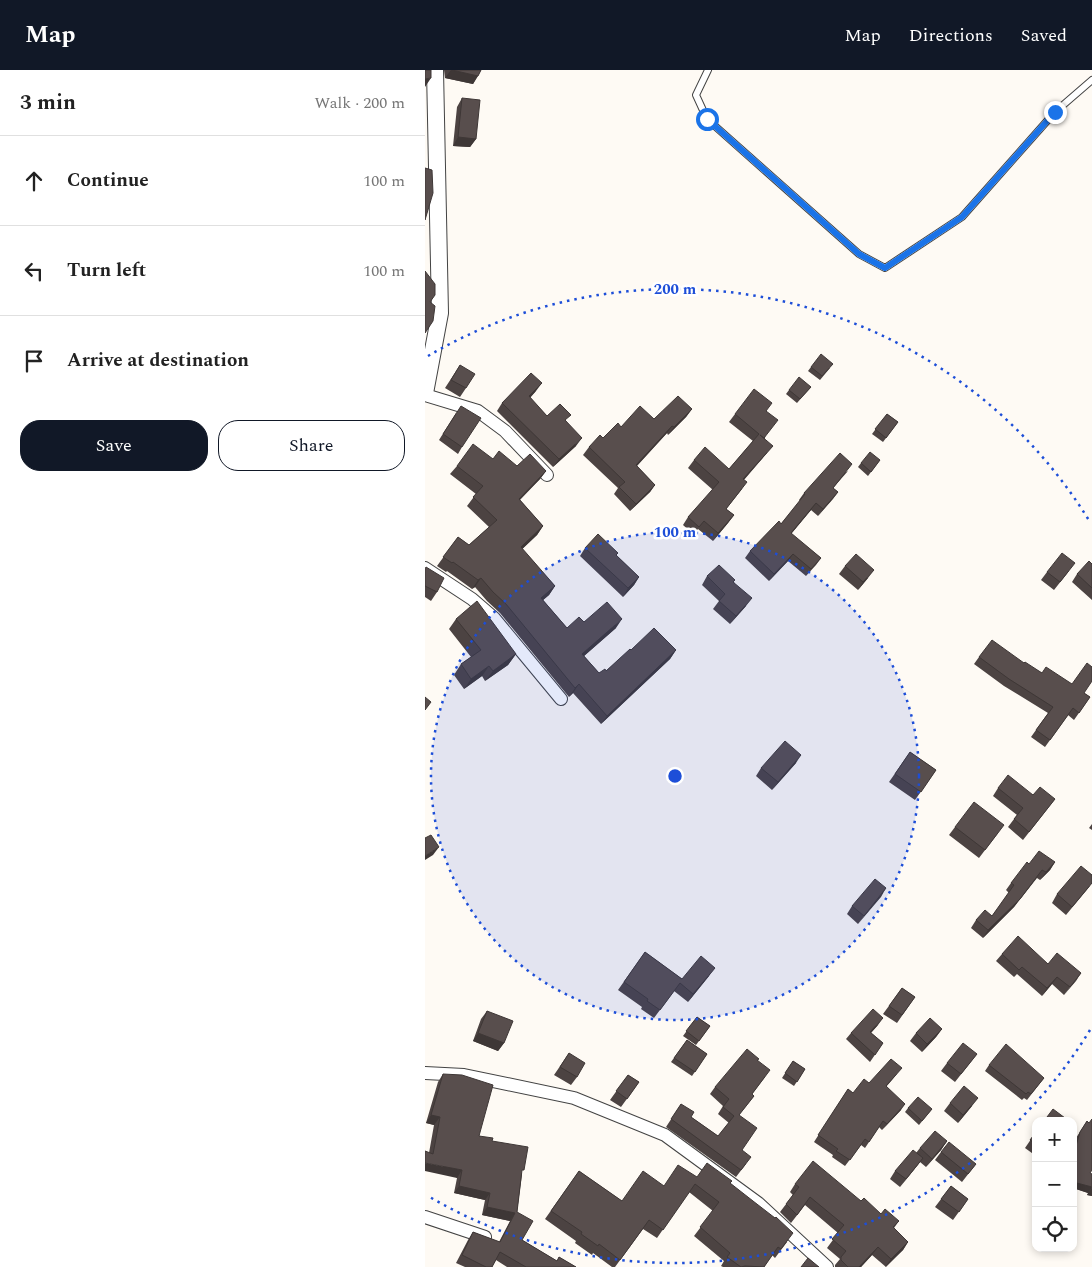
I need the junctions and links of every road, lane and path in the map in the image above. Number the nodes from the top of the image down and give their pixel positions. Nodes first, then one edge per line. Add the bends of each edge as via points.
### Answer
1 (435, 70) edge
2 (708, 70) edge
3 (1092, 80) edge
4 (425, 394) edge
5 (547, 475) edge
6 (425, 568) edge
7 (561, 699) dead end
8 (425, 1073) edge
9 (425, 1218) edge
10 (485, 1237) edge
11 (827, 1267) edge

1 - 4 street via 440,313
2 - 3 lane via 696,95 707,119 859,254 885,268 962,217 1055,112
4 - 5 street via 478,411 505,430
6 - 7 street via 494,618
8 - 11 street via 463,1075 574,1098 665,1135 758,1203
9 - 10 street

